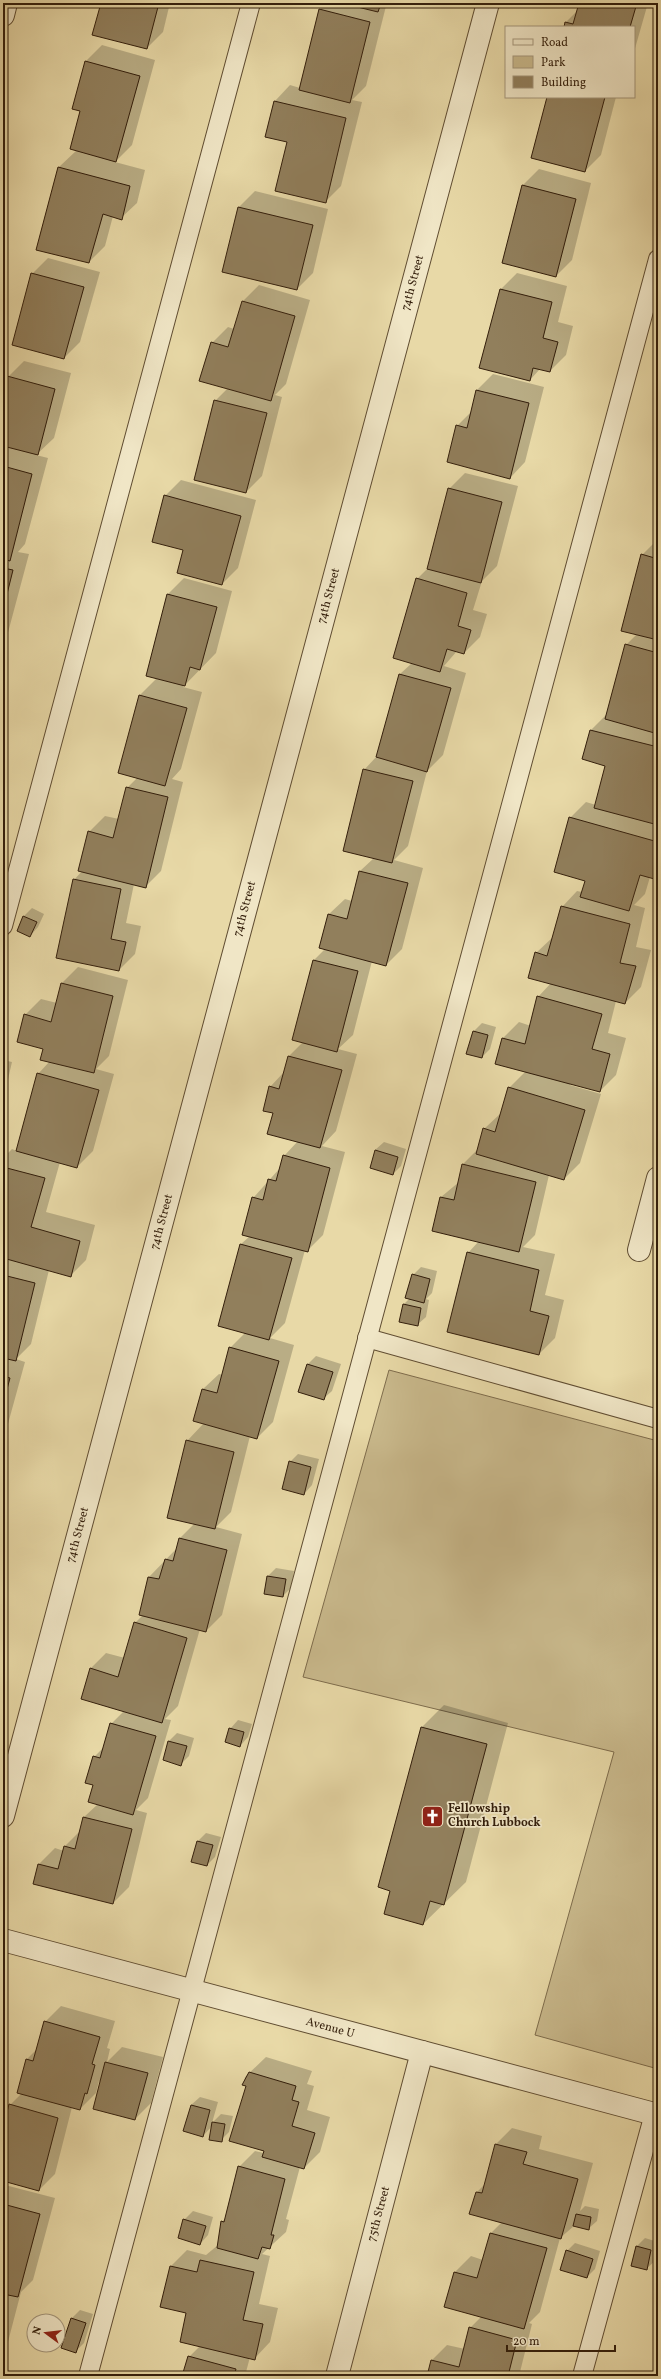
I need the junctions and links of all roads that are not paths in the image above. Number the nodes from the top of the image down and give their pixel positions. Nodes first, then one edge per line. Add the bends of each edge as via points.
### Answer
1 (6, 3) edge
2 (251, 3) edge
3 (488, 3) edge
4 (3, 15) edge
5 (658, 259) edge
6 (3, 926) edge
7 (658, 1178) edge
8 (639, 1250) dead end
9 (367, 1338) junction
10 (658, 1419) edge
11 (3, 1816) edge
12 (3, 1940) edge
13 (190, 1990) junction
14 (422, 2052) junction
15 (656, 2114) edge
16 (88, 2376) edge
17 (337, 2376) edge
18 (582, 2376) edge

1 - 4 street
2 - 6 lane
3 - 11 street, 74th Street
5 - 9 lane
7 - 8 street
9 - 10 lane
9 - 13 lane
12 - 13 street, Avenue U
13 - 14 street, Avenue U
13 - 16 lane
14 - 15 street, Avenue U
14 - 17 street, 75th Street
15 - 18 lane

